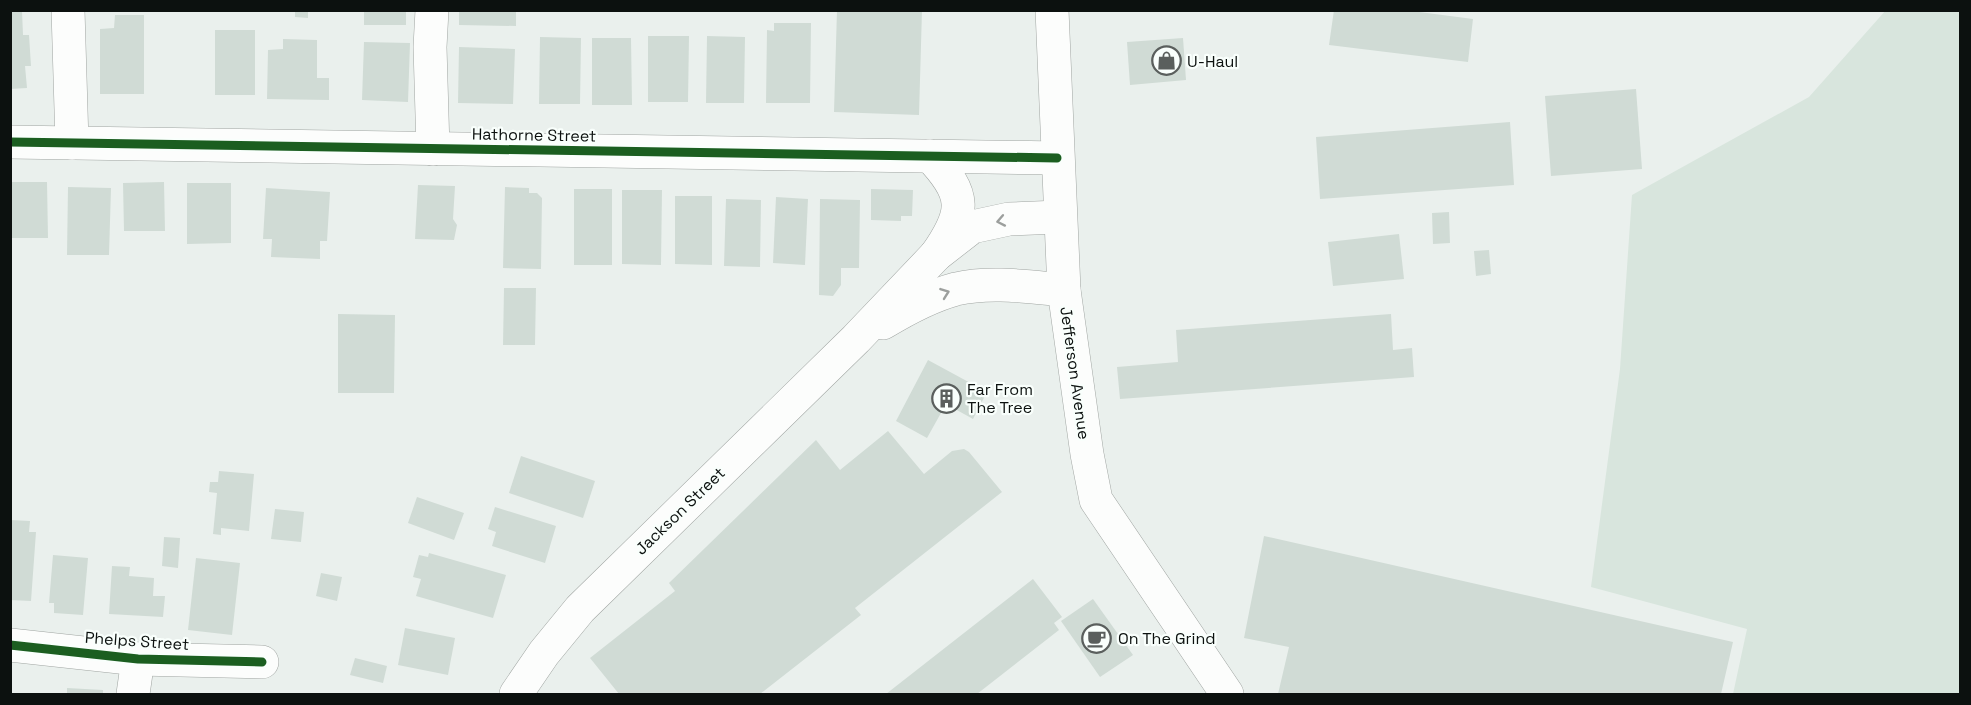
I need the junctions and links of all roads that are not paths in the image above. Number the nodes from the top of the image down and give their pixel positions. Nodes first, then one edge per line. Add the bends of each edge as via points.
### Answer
1 (68, 10) edge
2 (432, 10) edge
3 (1052, 10) edge
4 (10, 142) edge
5 (72, 143) junction
6 (433, 149) junction
7 (930, 156) junction
8 (1057, 158) junction
9 (1059, 217) junction
10 (936, 255) junction
11 (1064, 290) junction
12 (856, 339) junction
13 (10, 645) edge
14 (138, 659) junction
15 (262, 662) dead end
16 (133, 694) edge
17 (516, 694) edge
18 (1227, 694) edge

1 - 5 street
2 - 6 street
3 - 8 street, Jefferson Avenue
4 - 5 street, Hathorne Street
5 - 6 street, Hathorne Street
6 - 7 street, Hathorne Street
7 - 8 street, Hathorne Street
7 - 10 street via 949,176 957,194 958,214 953,231
8 - 9 street, Jefferson Avenue
9 -> 10 street, Jackson Street via 1009,219 972,227
9 - 11 street, Jefferson Avenue
10 - 12 street, Jackson Street
12 -> 11 street, Jackson Street via 916,304 956,289 997,285
11 - 18 street, Jefferson Avenue via 1096,500
12 - 17 street, Jackson Street via 580,609
13 - 14 street, Phelps Street
14 - 15 street, Phelps Street
14 - 16 street

